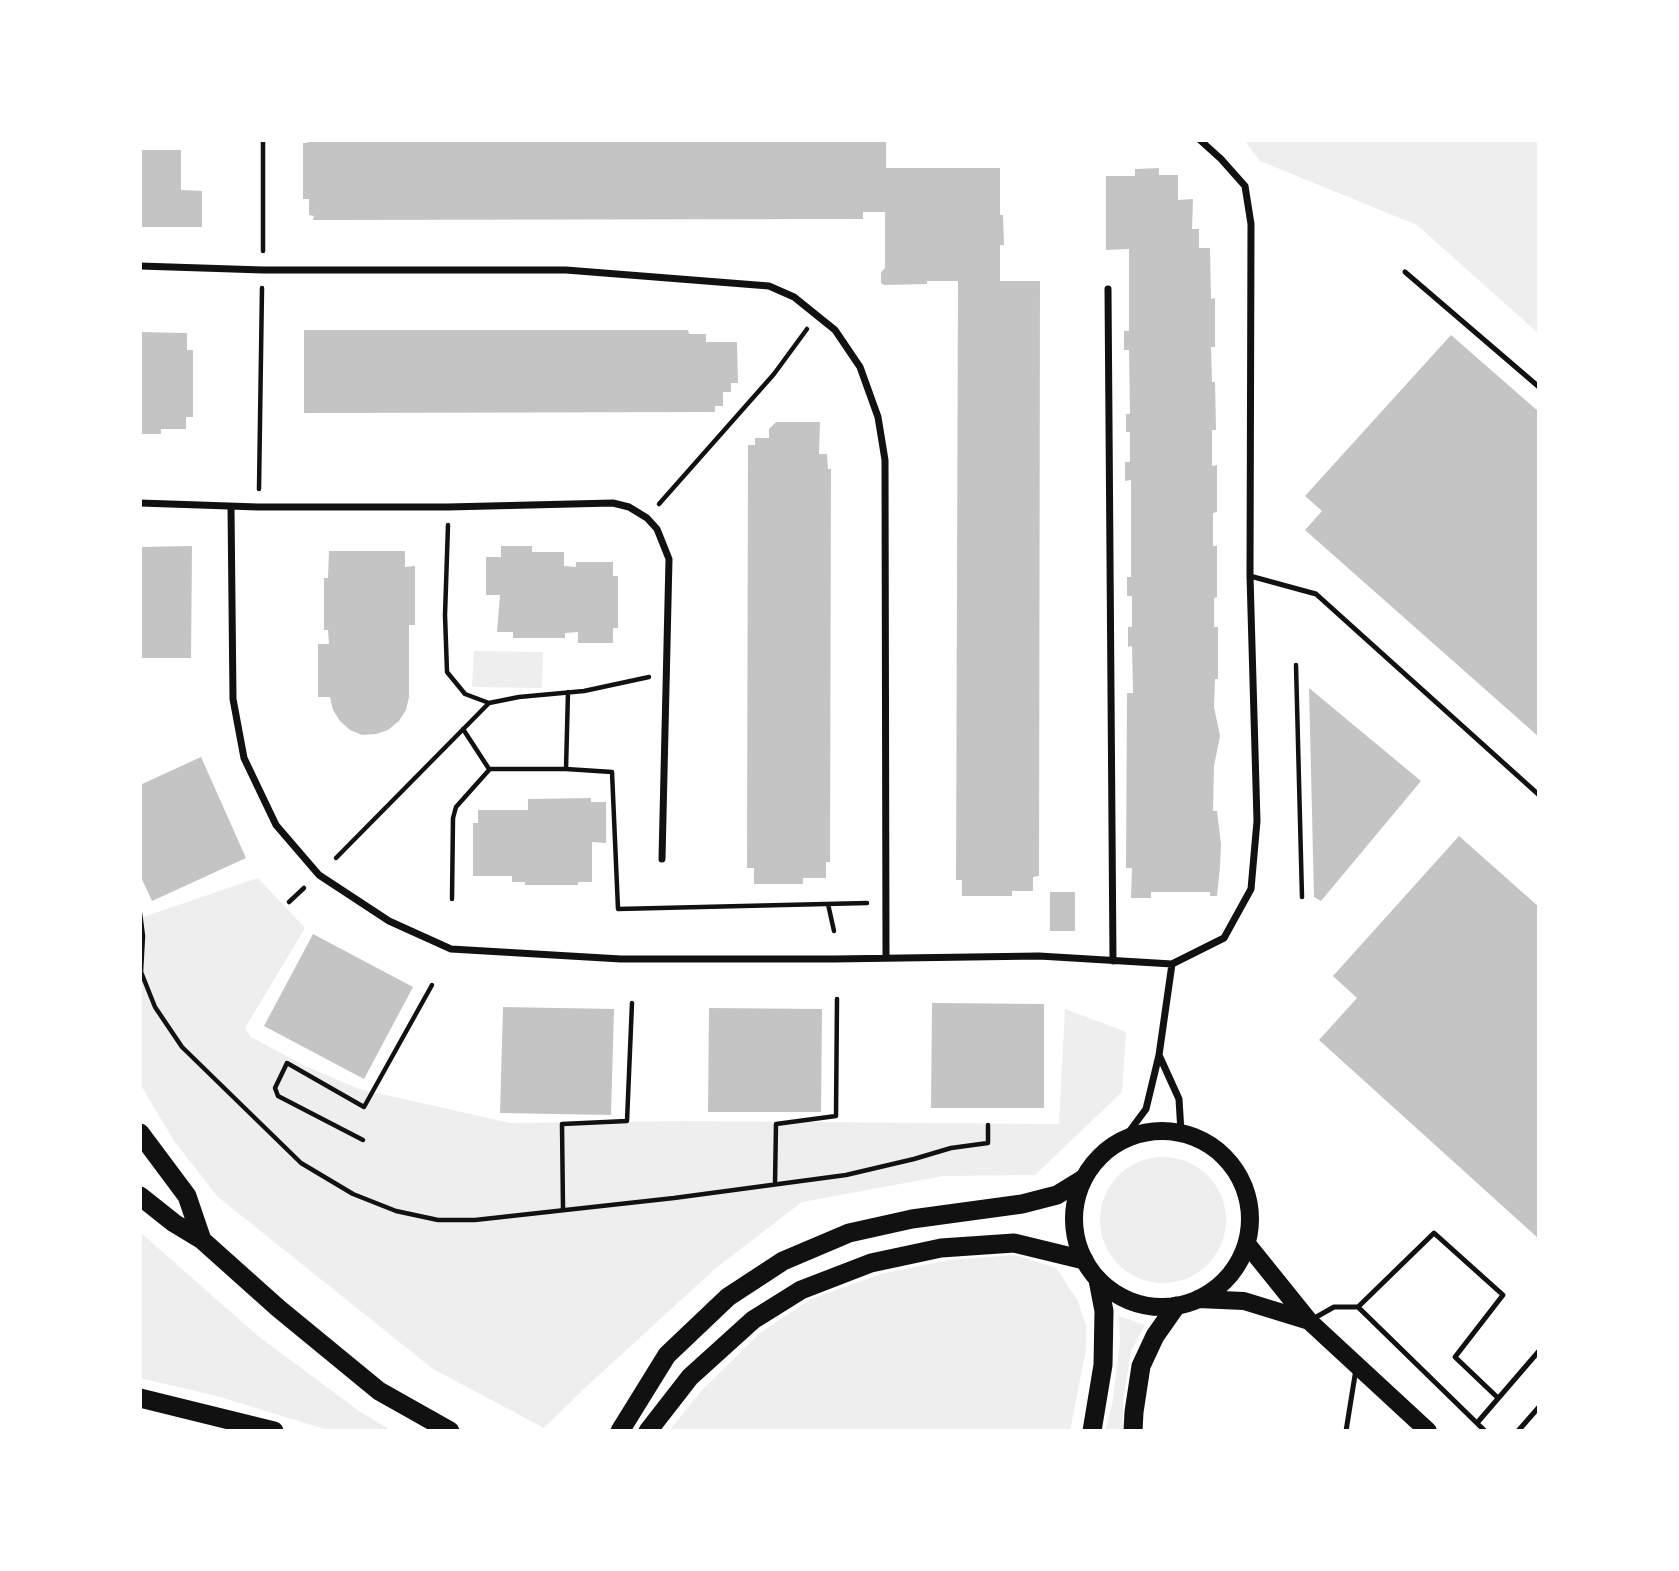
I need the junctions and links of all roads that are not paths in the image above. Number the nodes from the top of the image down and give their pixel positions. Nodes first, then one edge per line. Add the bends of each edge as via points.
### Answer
1 (1200, 140) edge
2 (140, 266) edge
3 (1405, 272) dead end
4 (1108, 289) dead end
5 (1539, 387) edge
6 (140, 503) edge
7 (231, 507) junction
8 (1250, 576) junction
9 (1539, 795) edge
10 (662, 859) dead end
11 (886, 958) junction
12 (1114, 961) junction
13 (1172, 964) junction
14 (1159, 1055) junction
15 (1181, 1132) junction
16 (140, 1133) edge
17 (1123, 1140) junction
18 (1083, 1179) junction
19 (140, 1196) edge
20 (202, 1240) junction
21 (1247, 1244) junction
22 (1084, 1260) junction
23 (1098, 1280) junction
24 (1198, 1299) junction
25 (1176, 1306) junction
26 (1358, 1307) junction
27 (1309, 1321) junction
28 (1539, 1351) edge
29 (1357, 1366) junction
30 (140, 1398) edge
31 (1499, 1398) junction
32 (1539, 1407) edge
33 (1476, 1423) junction
34 (274, 1431) edge
35 (450, 1431) edge
36 (620, 1431) edge
37 (648, 1431) edge
38 (1092, 1431) edge
39 (1133, 1431) edge
40 (1346, 1431) edge
41 (1428, 1431) edge
42 (1485, 1431) edge
43 (1518, 1431) edge

1 - 8 street via 1245,186 1251,224
2 - 11 street via 566,270 769,286 794,297 835,330 860,367 878,417 885,460
3 - 5 lane
4 - 12 street
6 - 7 street
7 - 10 street via 613,503 647,518 657,529 668,559
7 - 11 street via 233,699 244,758 276,825 319,875 389,921 451,949 621,959
8 - 9 lane via 1316,594
8 - 13 street via 1256,821 1251,889 1224,938
11 - 12 street via 1039,956
12 - 13 street
13 - 14 street
14 - 15 street via 1179,1099
14 - 17 street via 1146,1109
15 - 17 main road via 1151,1131
15 - 21 main road via 1208,1143 1230,1162 1245,1186 1251,1215
16 - 20 highway via 187,1196
17 - 18 main road via 1100,1156
18 - 22 main road via 1075,1206 1075,1234
18 - 36 highway via 1057,1195 1022,1205 912,1219 849,1233 783,1261 728,1297 667,1355
19 - 20 highway
20 - 35 highway via 380,1391
21 - 24 main road via 1220,1286
21 - 27 main road
22 - 23 main road
22 - 37 highway via 1014,1243 940,1248 871,1263 813,1285 753,1320 690,1377
23 - 25 main road via 1121,1297 1148,1306
23 - 38 highway via 1104,1311 1104,1365
24 - 25 main road
24 - 27 main road via 1244,1301
25 - 39 highway via 1154,1336 1141,1366
26 - 27 lane via 1334,1307
26 - 31 lane via 1434,1233 1503,1295 1455,1357
26 - 33 lane
27 - 29 main road
28 - 31 lane
29 - 40 lane
29 - 41 main road
30 - 34 highway
31 - 33 lane
32 - 43 lane
33 - 42 lane

